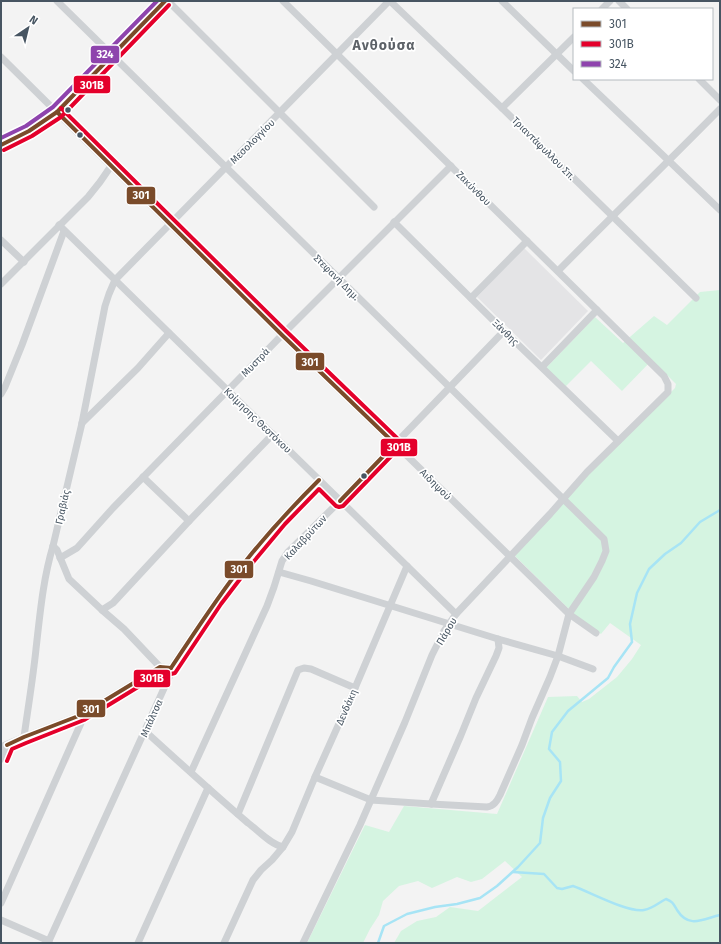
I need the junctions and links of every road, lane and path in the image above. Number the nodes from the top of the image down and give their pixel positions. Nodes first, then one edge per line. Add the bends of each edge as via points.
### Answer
1 (57, 1) edge
2 (167, 1) edge
3 (283, 1) edge
4 (389, 1) edge
5 (502, 1) edge
6 (573, 38) edge
7 (337, 54) junction
8 (557, 54) junction
9 (112, 56) junction
10 (1, 57) edge
11 (573, 70) edge
12 (584, 80) edge
13 (700, 80) edge
14 (720, 100) edge
15 (502, 108) junction
16 (720, 109) edge
17 (57, 112) junction
18 (280, 112) junction
19 (1, 145) edge
20 (669, 160) junction
21 (111, 166) junction
22 (451, 166) junction
23 (226, 167) junction
24 (374, 207) dead end
25 (720, 210) edge
26 (612, 216) junction
27 (394, 222) junction
28 (170, 224) junction
29 (62, 228) junction
30 (1, 240) edge
31 (527, 241) junction
32 (24, 262) junction
33 (558, 271) junction
34 (338, 278) junction
35 (115, 280) junction
36 (1, 284) edge
37 (471, 298) junction
38 (696, 298) dead end
39 (597, 310) junction
40 (504, 331) junction
41 (169, 333) junction
42 (282, 334) junction
43 (542, 367) junction
44 (664, 376) joint
45 (2, 388) edge
46 (450, 388) junction
47 (228, 390) junction
48 (82, 423) junction
49 (273, 434) junction
50 (618, 441) junction
51 (395, 444) junction
52 (143, 478) junction
53 (319, 480) junction
54 (563, 499) junction
55 (340, 501) junction
56 (189, 521) junction
57 (53, 546) junction
58 (510, 557) junction
59 (60, 558) junction
60 (407, 566) junction
61 (279, 572) junction
62 (390, 605) junction
63 (102, 610) junction
64 (456, 614) junction
65 (569, 614) junction
66 (449, 623) junction
67 (596, 633) dead end
68 (498, 639) junction
69 (558, 656) junction
70 (160, 667) junction
71 (171, 668) junction
72 (593, 668) dead end
73 (355, 688) junction
74 (81, 715) junction
75 (145, 731) junction
76 (24, 737) junction
77 (4, 746) edge
78 (1, 759) edge
79 (191, 772) junction
80 (315, 777) junction
81 (208, 788) junction
82 (371, 800) junction
83 (431, 804) junction
84 (238, 814) junction
85 (283, 847) junction
86 (1, 903) edge
87 (1, 920) edge
88 (49, 942) edge
89 (138, 943) edge
90 (224, 943) edge
91 (303, 943) edge

1 - 9 street, Στεφανή Δημ.
2 - 9 street
2 - 18 street
3 - 7 street, Ζακύνθου
4 - 7 street, Μεσολογγίου
4 - 15 street, Τριαντάφυλλου Σπ.
5 - 8 street
6 - 8 street
7 - 18 street, Μεσολογγίου
7 - 22 street, Ζακύνθου
8 - 11 street
8 - 15 street
9 - 17 street
9 - 23 street, Στεφανή Δημ.
10 - 17 street, Αιδηψού
12 - 20 street
13 - 14 street
15 - 26 street, Τριαντάφυλλου Σπ.
16 - 20 street
17 - 19 street via 29,131
17 - 21 street, Αιδηψού
18 - 23 street, Μεσολογγίου
18 - 24 street
20 - 25 street
20 - 26 street
21 - 28 street, Αιδηψού
21 - 29 street
22 - 27 street, Μυστρά
22 - 31 street, Ζακύνθου
23 - 28 street, Μεσολογγίου
23 - 34 street, Στεφανή Δημ.
26 - 33 street
26 - 38 street, Τριαντάφυλλου Σπ.
27 - 34 street, Μυστρά
27 - 37 street, Ξάνθης
28 - 35 street, Μεσολογγίου
28 - 42 street, Αιδηψού
29 - 32 street
29 - 35 street, Κοίμησης Θεοτόκου
29 - 45 street via 22,345
30 - 32 street
31 - 33 street, Ζακύνθου
31 - 37 street
32 - 36 street
33 - 39 street, Ζακύνθου
34 - 42 street, Μυστρά
34 - 46 street, Στεφανή Δημ.
35 - 41 street, Κοίμησης Θεοτόκου
35 - 48 street, Γραβιάς via 106,306
37 - 40 street, Ξάνθης
39 - 43 street
39 - 44 street, Ζακύνθου
40 - 43 street, Ξάνθης
40 - 46 street, Καλαβρύτων
41 - 47 street, Κοίμησης Θεοτόκου
41 - 48 street via 138,368
42 - 47 street, Μυστρά
42 - 51 street, Αιδηψού
43 - 50 street, Ξάνθης
44 - 50 street, Πάρου via 668,392
46 - 51 street, Καλαβρύτων
46 - 54 street, Στεφανή Δημ.
47 - 49 street, Κοίμησης Θεοτόκου
47 - 52 street, Μυστρά
48 - 57 street, Γραβιάς
49 - 53 street, Κοίμησης Θεοτόκου
49 - 56 street
50 - 54 street, Πάρου
51 - 55 street, Καλαβρύτων
51 - 58 street, Αιδηψού
52 - 56 street
52 - 59 street, Μυστρά via 77,548
53 - 55 street, Κοίμησης Θεοτόκου
53 - 71 street, Μπάλτσα via 246,561
54 - 58 street, Πάρου
54 - 65 street, Στεφανή Δημ. via 604,539 606,545 606,551 594,577
55 - 60 street, Κοίμησης Θεοτόκου
55 - 61 street, Καλαβρύτων via 288,552
56 - 63 street via 113,603
57 - 59 street
57 - 76 street, Γραβιάς via 44,581
58 - 64 street, Πάρου
58 - 65 street, Αιδηψού
59 - 63 street via 69,579
60 - 62 street, Δενδάκη
60 - 64 street, Κοίμησης Θεοτόκου
61 - 62 street
61 - 79 street, Καλαβρύτων via 267,606
62 - 66 street
62 - 73 street, Δενδάκη
63 - 70 street via 124,628
64 - 66 street, Πάρου
65 - 67 street, Αιδηψού
65 - 69 street
66 - 68 street
66 - 82 street, Πάρου via 432,655
68 - 69 street
68 - 83 street via 499,648 496,656
69 - 72 street
69 - 83 street via 495,803 490,807
70 - 71 street
70 - 74 street
71 - 75 street, Μπάλτσα
73 - 80 street, Δενδάκη
73 - 84 street via 311,670 298,670
74 - 76 street
74 - 86 street via 81,723
75 - 79 street
75 - 88 street, Μπάλτσα
76 - 77 street
77 - 78 street
79 - 81 street
80 - 82 street
80 - 85 street, Δενδάκη
81 - 84 street
81 - 89 street
82 - 83 street
82 - 91 street, Πάρου
84 - 85 street via 271,841
85 - 90 street, Δενδάκη via 253,880
87 - 88 street

